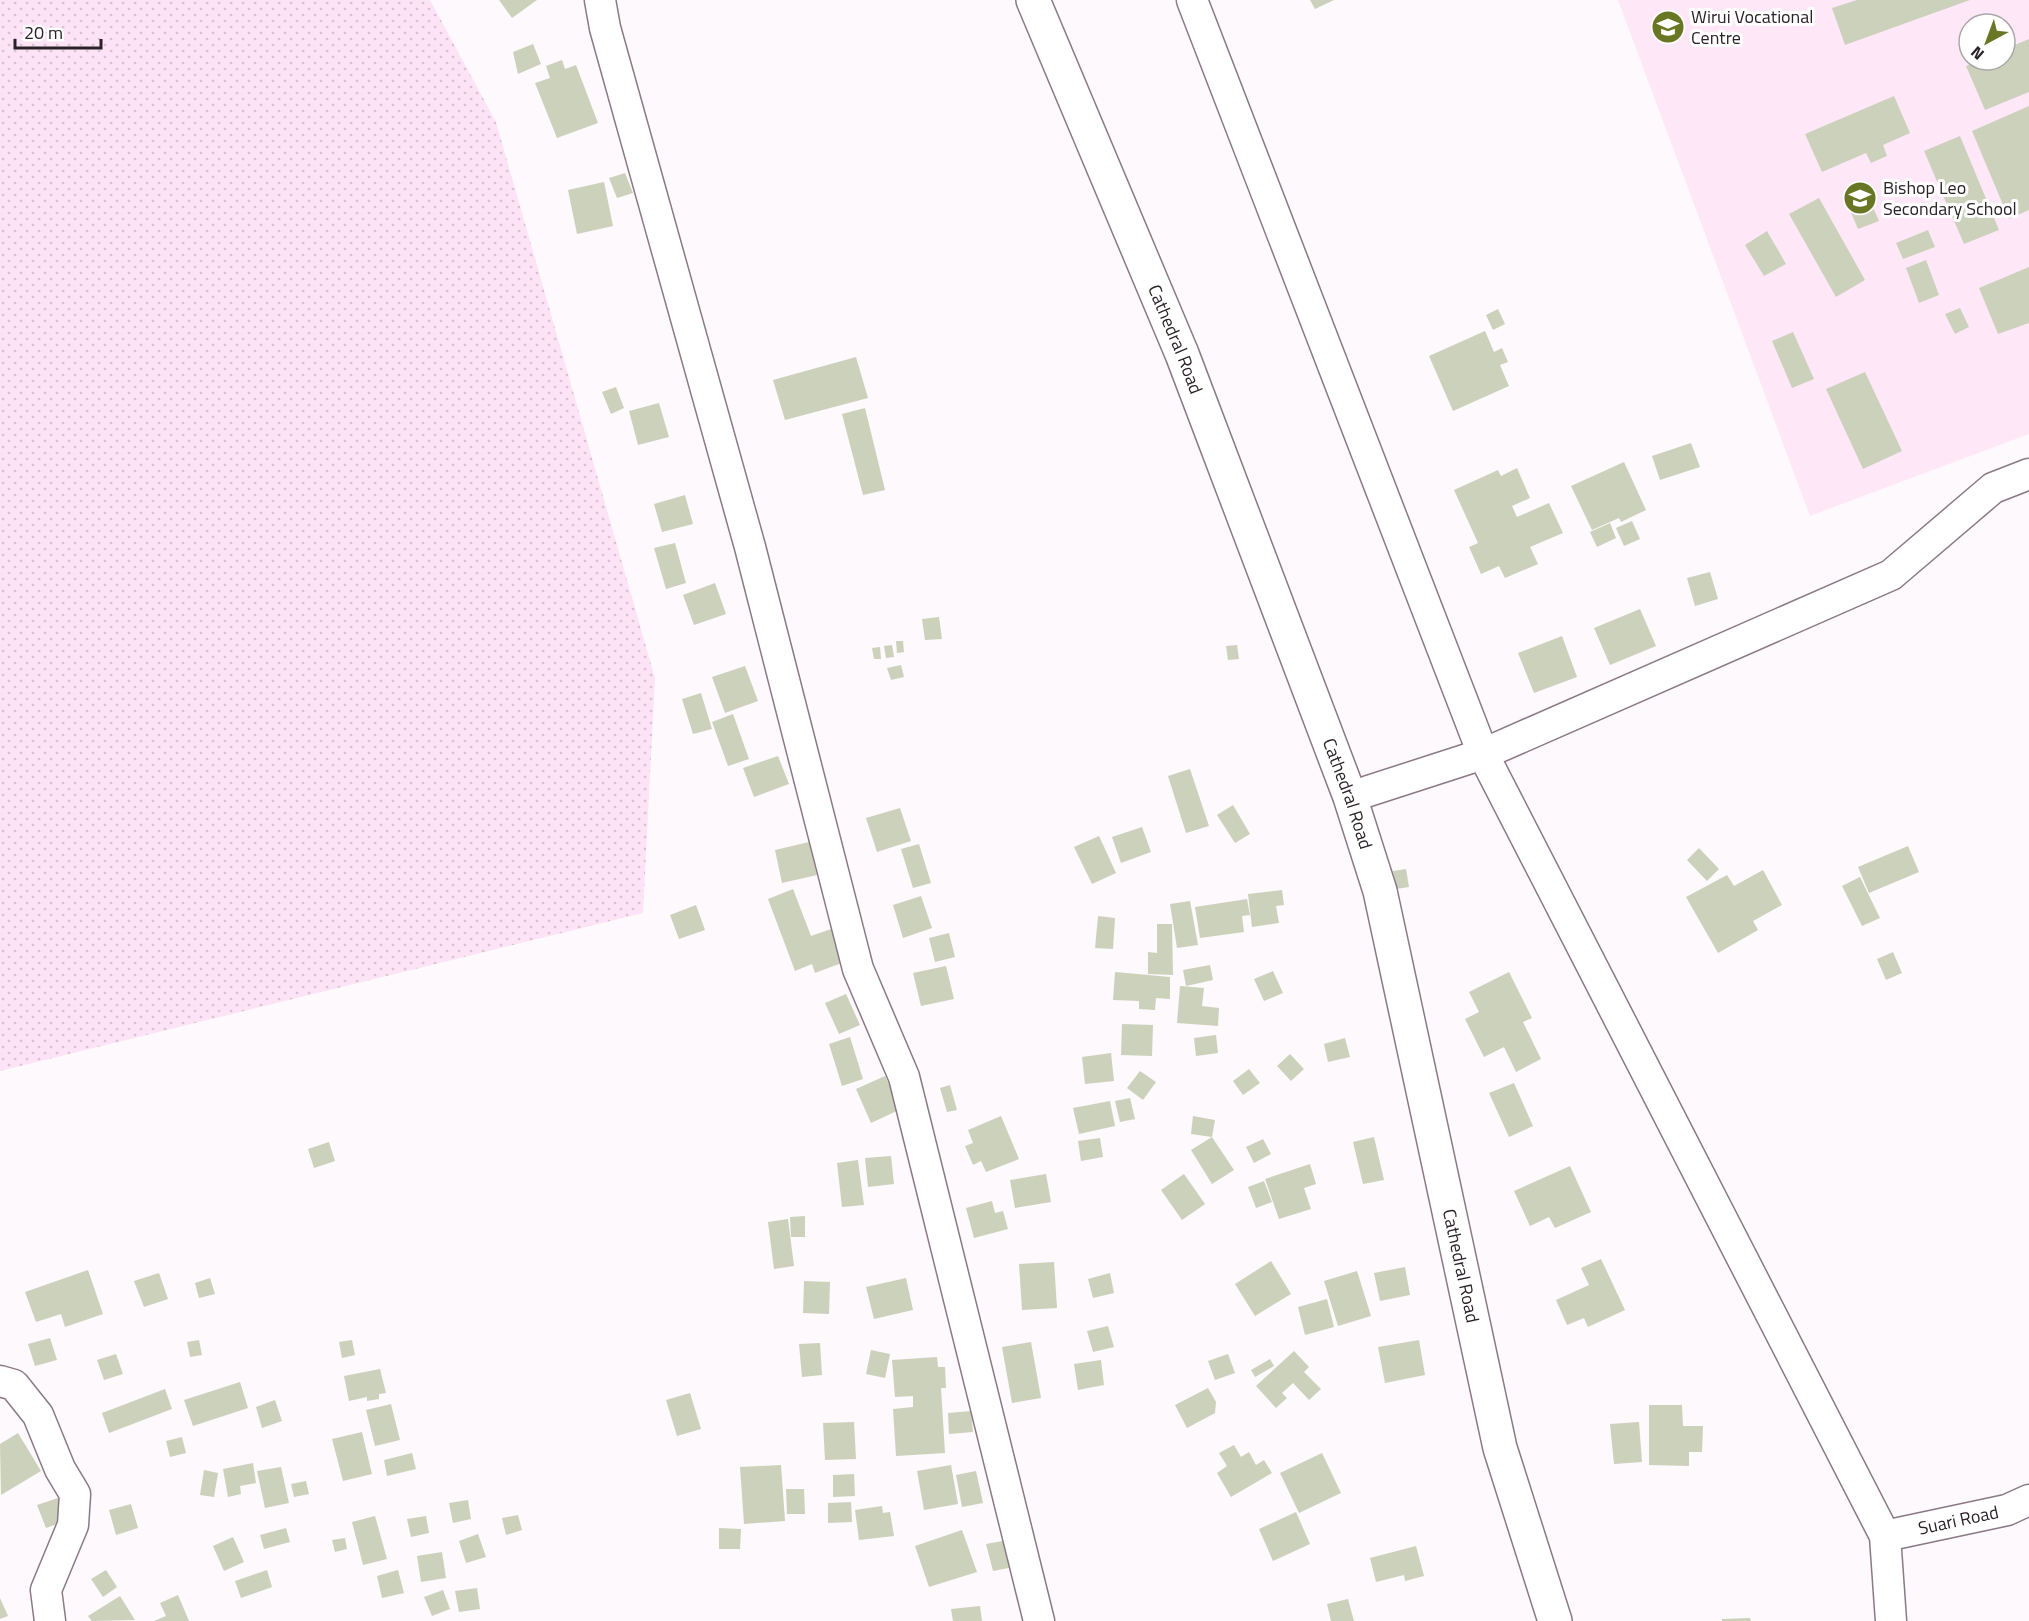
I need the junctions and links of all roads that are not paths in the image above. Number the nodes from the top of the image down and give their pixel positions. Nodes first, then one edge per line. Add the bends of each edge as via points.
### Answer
1 (600, 0) edge
2 (1033, 0) edge
3 (1203, 5) edge
4 (2029, 474) edge
5 (1483, 754) junction
6 (1350, 797) junction
7 (0, 1381) edge
8 (2029, 1500) edge
9 (1885, 1536) junction
10 (50, 1621) edge
11 (1039, 1621) edge
12 (1555, 1621) edge
13 (1891, 1621) edge

1 - 11 street via 604,28 750,547 858,969 904,1077
2 - 6 main road, Cathedral Road via 1182,354
3 - 5 street
4 - 5 street via 1993,488 1891,575
5 - 6 street
5 - 9 street
6 - 12 main road, Cathedral Road via 1380,891 1500,1448
7 - 10 street via 14,1385 38,1414 60,1469 75,1494 73,1525 46,1590
8 - 9 street, Suari Road via 2007,1510
9 - 13 street

